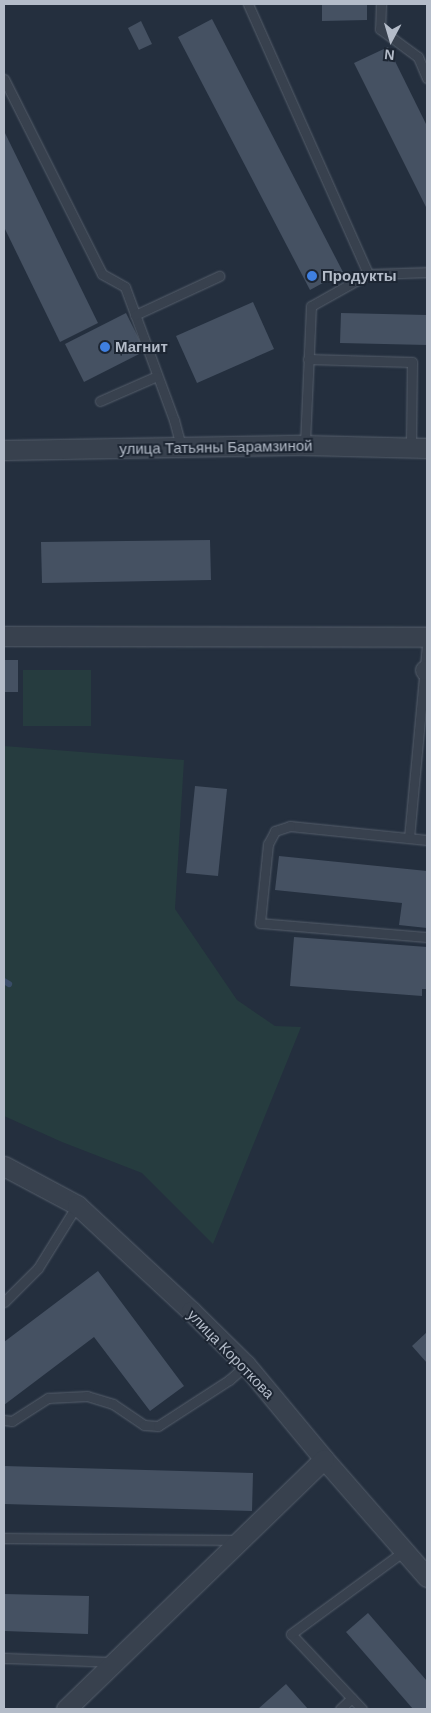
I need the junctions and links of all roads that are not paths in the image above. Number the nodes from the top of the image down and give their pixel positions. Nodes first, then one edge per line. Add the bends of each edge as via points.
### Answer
1 (248, 4) edge
2 (380, 4) edge
3 (423, 57) edge
4 (427, 78) edge
5 (4, 79) edge
6 (427, 272) edge
7 (368, 274) junction
8 (219, 276) dead end
9 (135, 315) junction
10 (308, 358) junction
11 (157, 376) junction
12 (100, 402) dead end
13 (305, 445) junction
14 (181, 447) junction
15 (419, 448) edge
16 (4, 450) edge
17 (4, 636) edge
18 (427, 637) edge
19 (427, 645) edge
20 (426, 670) edge
21 (409, 838) junction
22 (427, 840) edge
23 (427, 937) edge
24 (4, 1166) edge
25 (77, 1205) junction
26 (4, 1302) edge
27 (246, 1365) junction
28 (4, 1420) edge
29 (324, 1459) junction
30 (4, 1538) edge
31 (242, 1540) junction
32 (404, 1550) junction
33 (427, 1578) edge
34 (4, 1658) edge
35 (114, 1662) junction
36 (352, 1698) junction
37 (66, 1709) edge
38 (340, 1709) edge
39 (362, 1709) edge

1 - 7 lane
2 - 3 lane via 380,29
3 - 4 lane
5 - 9 lane via 102,274 124,287
6 - 7 lane
7 - 10 lane via 311,306
8 - 9 lane
9 - 11 lane
10 - 13 lane
10 - 15 lane via 412,362
11 - 12 lane
11 - 14 lane
13 - 14 street, улица Татьяны Барамзиной
13 - 15 street, улица Татьяны Барамзиной
14 - 16 street, улица Татьяны Барамзиной
17 - 18 street
19 - 20 lane
20 - 21 lane
21 - 22 lane
21 - 23 lane via 290,826 275,832 268,844 260,923
24 - 25 street, улица Короткова
25 - 26 lane via 38,1268
25 - 27 street, улица Короткова
27 - 28 lane via 229,1380 158,1426 144,1425 113,1404 87,1396 48,1398 12,1421
27 - 29 street, улица Короткова
29 - 31 street
29 - 32 street, улица Короткова
30 - 31 lane
31 - 35 street
32 - 33 street, улица Короткова
32 - 36 lane via 291,1634
34 - 35 lane
35 - 37 street
36 - 38 lane
36 - 39 lane

